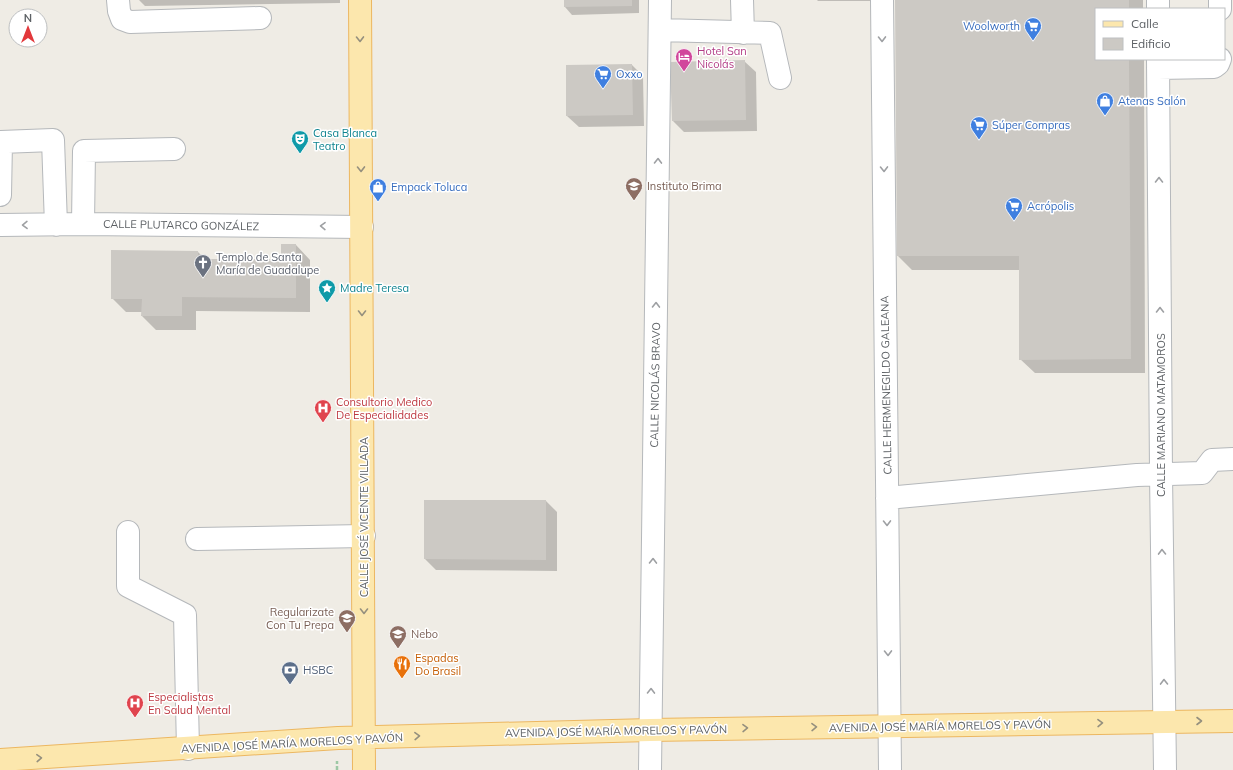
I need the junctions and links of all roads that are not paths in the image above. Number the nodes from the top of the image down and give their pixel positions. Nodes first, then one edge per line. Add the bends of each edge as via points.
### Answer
1 (118, 0) edge
2 (360, 0) edge
3 (660, 0) edge
4 (742, 0) edge
5 (882, 0) edge
6 (260, 18) dead end
7 (660, 30) junction
8 (743, 33) junction
9 (1220, 60) edge
10 (1158, 64) edge
11 (780, 78) dead end
12 (174, 149) dead end
13 (0, 195) edge
14 (83, 224) junction
15 (56, 225) junction
16 (0, 226) edge
17 (362, 227) junction
18 (1233, 459) edge
19 (1161, 474) junction
20 (887, 498) junction
21 (128, 532) dead end
22 (364, 536) junction
23 (197, 539) dead end
24 (1164, 721) junction
25 (1233, 721) edge
26 (889, 725) junction
27 (650, 730) junction
28 (364, 738) junction
29 (188, 749) junction
30 (0, 760) edge
31 (364, 770) edge
32 (650, 770) edge
33 (890, 770) edge
34 (1165, 770) edge

1 - 6 street via 122,19 130,22
2 -> 17 main road, CALLE JOSÉ VICENTE VILLADA
3 - 7 street, CALLE NICOLÁS BRAVO
4 - 8 street
5 -> 20 street, CALLE HERMENEGILDO GALEANA
7 - 8 street
27 -> 7 street, CALLE NICOLÁS BRAVO
8 - 11 street via 770,34
9 - 10 street via 1214,67
19 -> 10 street, CALLE MARIANO MATAMOROS
12 - 14 street via 84,151
13 - 15 street via 1,142 52,140
14 - 15 street, CALLE PLUTARCO GONZÁLEZ
17 -> 14 street, CALLE PLUTARCO GONZÁLEZ
15 -> 16 street, CALLE PLUTARCO GONZÁLEZ
17 -> 22 main road, CALLE JOSÉ VICENTE VILLADA
18 - 19 street via 1212,460 1202,473
19 - 20 street
24 -> 19 street, CALLE MARIANO MATAMOROS
20 -> 26 street, CALLE HERMENEGILDO GALEANA
21 - 29 street via 128,586 185,615
22 - 23 street
22 -> 28 main road, CALLE JOSÉ VICENTE VILLADA
24 -> 25 main road, AVENIDA JOSÉ MARÍA MORELOS Y PAVÓN
26 -> 24 main road, AVENIDA JOSÉ MARÍA MORELOS Y PAVÓN
24 - 34 street, CALLE MARIANO MATAMOROS
27 -> 26 main road, AVENIDA JOSÉ MARÍA MORELOS Y PAVÓN
26 - 33 street, CALLE HERMENEGILDO GALEANA
28 -> 27 main road, AVENIDA JOSÉ MARÍA MORELOS Y PAVÓN
27 - 32 street, CALLE NICOLÁS BRAVO
28 - 29 main road, AVENIDA JOSÉ MARÍA MORELOS Y PAVÓN
28 - 31 main road, CALLE JOSÉ VICENTE VILLADA
30 -> 29 main road, AVENIDA JOSÉ MARÍA MORELOS Y PAVÓN

